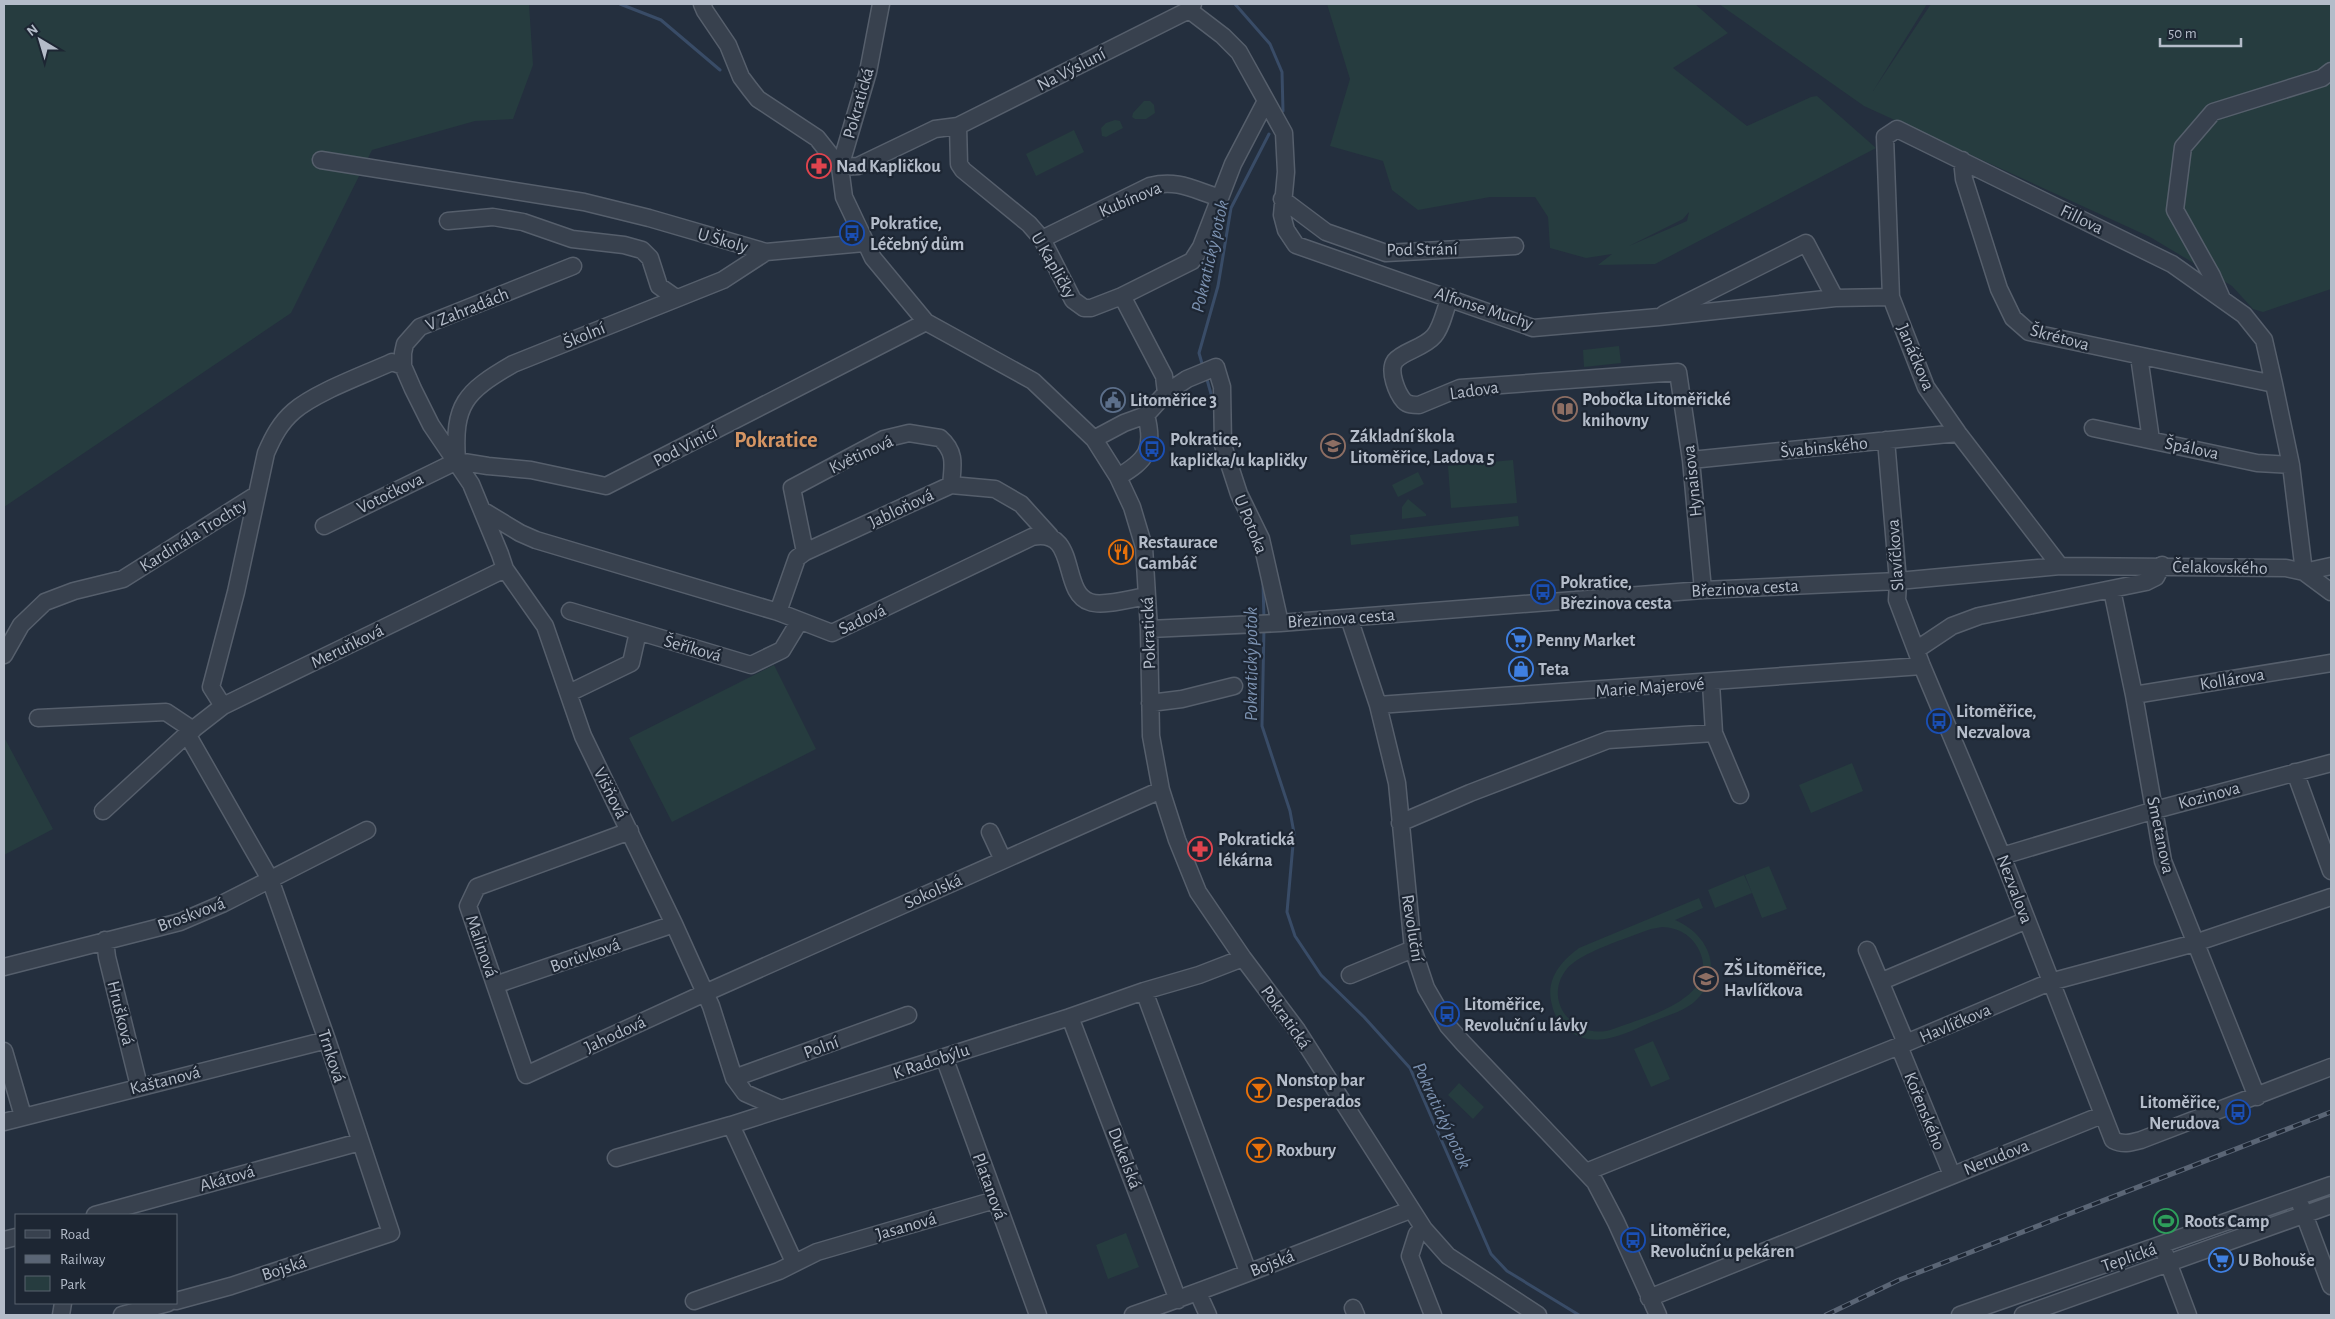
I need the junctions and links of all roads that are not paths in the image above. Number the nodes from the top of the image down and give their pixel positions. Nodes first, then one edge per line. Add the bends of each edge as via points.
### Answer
1 (702, 4) edge
2 (881, 4) edge
3 (1191, 7) edge
4 (2331, 71) edge
5 (1266, 101) junction
6 (958, 126) junction
7 (1885, 137) joint
8 (322, 160) dead end
9 (1962, 160) junction
10 (840, 167) junction
11 (1220, 198) junction
12 (1282, 199) junction
13 (448, 221) dead end
14 (1042, 239) junction
15 (864, 243) junction
16 (1515, 246) dead end
17 (766, 252) junction
18 (573, 266) dead end
19 (1122, 296) junction
20 (1450, 297) junction
21 (1891, 297) junction
22 (676, 298) junction
23 (1835, 298) junction
24 (2223, 301) junction
25 (1659, 317) junction
26 (926, 322) junction
27 (2139, 356) junction
28 (404, 366) junction
29 (1678, 372) joint
30 (2274, 384) junction
31 (1166, 393) junction
32 (1146, 415) junction
33 (2093, 428) dead end
34 (1958, 433) junction
35 (1094, 439) junction
36 (1886, 440) junction
37 (2151, 440) junction
38 (1691, 460) junction
39 (457, 461) junction
40 (2291, 465) junction
41 (1118, 477) junction
42 (951, 485) junction
43 (256, 495) junction
44 (482, 510) junction
45 (324, 526) dead end
46 (1050, 536) junction
47 (805, 552) junction
48 (2060, 566) junction
49 (2162, 566) junction
50 (2331, 566) edge
51 (505, 569) junction
52 (2304, 572) junction
53 (1898, 581) junction
54 (1703, 590) junction
55 (2112, 590) junction
56 (2331, 592) edge
57 (1148, 596) junction
58 (570, 611) dead end
59 (778, 612) junction
60 (1349, 618) junction
61 (799, 622) junction
62 (1280, 623) junction
63 (1149, 629) junction
64 (638, 632) junction
65 (1916, 650) junction
66 (4, 655) edge
67 (2331, 663) edge
68 (1922, 666) junction
69 (1711, 683) junction
70 (1234, 686) dead end
71 (569, 694) junction
72 (2134, 695) junction
73 (1150, 703) junction
74 (1378, 705) junction
75 (223, 706) junction
76 (38, 718) dead end
77 (190, 732) junction
78 (1714, 733) junction
79 (2331, 763) edge
80 (2295, 772) junction
81 (1161, 790) junction
82 (1740, 795) dead end
83 (2155, 810) junction
84 (103, 811) dead end
85 (1400, 823) junction
86 (367, 830) dead end
87 (630, 831) junction
88 (990, 832) dead end
89 (2002, 856) junction
90 (1003, 860) junction
91 (2331, 871) edge
92 (270, 880) junction
93 (2331, 897) edge
94 (2027, 920) junction
95 (674, 924) junction
96 (105, 940) junction
97 (2195, 943) junction
98 (1413, 949) junction
99 (1867, 950) dead end
100 (1243, 958) junction
101 (4, 967) edge
102 (1350, 975) dead end
103 (1882, 981) junction
104 (2050, 982) junction
105 (495, 985) junction
106 (1144, 991) junction
107 (705, 993) junction
108 (908, 1015) dead end
109 (1070, 1017) junction
110 (327, 1040) junction
111 (1902, 1045) junction
112 (4, 1050) edge
113 (944, 1057) junction
114 (2331, 1067) edge
115 (526, 1075) joint
116 (734, 1078) junction
117 (139, 1086) junction
118 (2257, 1097) junction
119 (781, 1109) junction
120 (2102, 1115) junction
121 (24, 1116) junction
122 (4, 1122) edge
123 (731, 1125) junction
124 (360, 1142) junction
125 (616, 1158) dead end
126 (1586, 1172) junction
127 (1952, 1175) junction
128 (2331, 1185) edge
129 (2298, 1198) junction
130 (995, 1200) junction
131 (2331, 1205) edge
132 (1410, 1210) junction
133 (98, 1214) edge
134 (2306, 1215) junction
135 (1424, 1228) junction
136 (391, 1233) joint
137 (2162, 1245) junction
138 (794, 1262) junction
139 (2169, 1264) junction
140 (1248, 1272) junction
141 (2331, 1286) edge
142 (1198, 1293) junction
143 (1649, 1298) junction
144 (178, 1300) edge
145 (1178, 1300) junction
146 (694, 1301) dead end
147 (164, 1304) edge
148 (122, 1315) edge
149 (1038, 1315) edge
150 (1133, 1315) edge
151 (1208, 1315) edge
152 (1432, 1315) edge
153 (1538, 1315) edge
154 (1658, 1315) edge
155 (1960, 1315) edge
156 (2023, 1315) edge
157 (2188, 1315) edge

1 - 10 street via 728,44 741,77 758,99 817,138
2 - 10 street, Pokratická via 868,72
3 - 5 street, Na Výsluní via 1233,44
3 - 6 street, Na Výsluní
4 - 24 street via 2322,78 2212,112 2183,147 2175,210
5 - 11 street
5 - 12 street, Alfonse Muchy via 1284,133 1286,172
6 - 10 street, Na Výsluní via 935,129 858,166
6 - 14 street, U Kapličky via 959,164 968,177 1030,224
7 - 9 street, Fillova via 1896,129
7 - 21 street, Janáčkova
8 - 17 street, U Školy via 584,202
9 - 24 street, Fillova via 2172,264
9 - 27 street, Škrétova via 1964,179 1996,280 2013,318 2029,332
10 - 15 street, Pokratická via 842,192
11 - 14 street, Kubínova via 1166,182 1150,186
11 - 19 street via 1192,261
12 - 16 street, Pod Strání via 1326,232 1386,253
12 - 20 street, Alfonse Muchy via 1284,223 1296,245
13 - 22 street via 500,218 572,239 642,250 650,258 659,286
14 - 19 street, U Kapličky via 1077,305 1091,308
15 - 17 street, U Školy
15 - 26 street, Pokratická via 879,267
17 - 22 street, Školní via 723,280
18 - 28 street, V Zahradách via 420,327 405,344
19 - 31 street via 1164,376
20 - 25 street, Alfonse Muchy via 1533,328
20 - 29 street, Ladova via 1436,335 1395,361 1392,374 1403,400 1412,405 1460,388
21 - 23 street, Alfonse Muchy
21 - 34 street, Janáčkova via 1926,387
22 - 39 street, Školní via 513,364 477,388 467,397 457,418
23 - 25 street, Alfonse Muchy
23 - 25 street via 1806,243
24 - 30 street, Fillova via 2244,315 2264,340
26 - 35 street, Pokratická via 1033,381
26 - 39 street, Pod Vinicí via 606,486 531,470
27 - 30 street, Škrétova
27 - 37 street
28 - 39 street, V Zahradách via 431,425
28 - 43 street, Kardinála Trochty via 392,362 305,403 293,412 274,435
29 - 38 street, Hynaisova
30 - 40 street
31 - 32 street
31 - 62 street, U Potoka via 1208,370 1222,387 1224,445 1239,494 1261,539
32 - 35 street
32 - 41 street via 1150,430 1148,452 1135,467
33 - 37 street, Špálova
34 - 36 street, Švabinského
34 - 48 street, Janáčkova
35 - 41 street, Pokratická
36 - 38 street, Švabinského
36 - 53 street, Slavíčkova
37 - 40 street, Špálova via 2257,463
38 - 54 street, Hynaisova
39 - 44 street, Višňová
39 - 45 street, Votočkova
40 - 52 street
41 - 57 street, Pokratická via 1132,506 1144,547
42 - 46 street, Jabloňová via 995,489 1021,504
42 - 47 street, Jabloňová
42 - 47 street, Květinová via 954,460 940,438 909,433 884,439 792,488
43 - 66 street, Kardinála Trochty via 123,579 74,591 46,602 21,625
43 - 75 street via 236,592 211,687
44 - 51 street, Višňová
44 - 59 street, Sadová via 536,540
46 - 57 street via 1062,548 1076,587 1086,601 1097,604
46 - 61 street, Sadová via 1032,537 832,633
47 - 59 street via 797,558
48 - 49 street, Březinova cesta
48 - 53 street, Březinova cesta
49 - 52 street, Čelakovského via 2286,568
49 - 55 street, Čelakovského via 2152,580
50 - 52 street
51 - 71 street, Višňová via 545,626
51 - 75 street, Meruňková
52 - 56 street, Čelakovského
53 - 54 street, Březinova cesta
53 - 65 street, Slavíčkova via 1897,600
54 - 60 street, Březinova cesta
55 - 65 street via 1964,620
55 - 72 street, Smetanova
57 - 63 street, Pokratická
58 - 64 street, Šeříková
59 - 61 street, Sadová
60 - 62 street, Březinova cesta
60 - 74 street, Revoluční
61 - 64 street, Šeříková via 782,650 751,665
62 - 63 street, Březinova cesta
63 - 73 street, Pokratická
64 - 71 street via 631,663
65 - 68 street, Slavíčkova
67 - 72 street, Kollárova
68 - 69 street, Marie Majerové
68 - 89 street, Nezvalova
69 - 74 street, Marie Majerové
69 - 78 street
70 - 73 street
71 - 87 street, Višňová via 589,749
72 - 83 street, Smetanova
73 - 81 street, Pokratická via 1151,736
74 - 85 street, Revoluční via 1397,783
75 - 77 street, Meruňková
76 - 77 street via 166,712
77 - 84 street, Meruňková
77 - 92 street, Trnková
78 - 82 street
78 - 85 street via 1608,740
79 - 80 street, Kozinova
80 - 83 street, Kozinova
80 - 91 street
81 - 90 street, Sokolská
81 - 100 street, Pokratická via 1176,840 1198,892
83 - 89 street, Kozinova
83 - 97 street, Smetanova via 2163,861
85 - 98 street, Revoluční
86 - 92 street, Broskvová
87 - 95 street, Višňová
87 - 105 street, Malinová via 477,887 468,906
88 - 90 street
89 - 94 street, Nezvalova
90 - 107 street, Sokolská
92 - 96 street, Broskvová via 180,922
92 - 110 street, Trnková
93 - 97 street, Havlíčkova
94 - 103 street
94 - 104 street, Nezvalova
95 - 105 street, Borůvková
95 - 107 street, Višňová
96 - 101 street, Broskvová
96 - 117 street, Hrušková
97 - 104 street, Havlíčkova
97 - 118 street, Smetanova
98 - 102 street
98 - 126 street, Revoluční via 1426,988 1448,1026
99 - 103 street, Kořenského
100 - 106 street, K Radobýlu
100 - 132 street, Pokratická via 1296,1030
103 - 111 street, Kořenského
104 - 111 street, Havlíčkova
104 - 120 street, Nezvalova
105 - 115 street, Malinová
106 - 109 street, K Radobýlu
106 - 140 street
107 - 115 street, Jahodová
107 - 116 street, Višňová
108 - 116 street, Polní
109 - 113 street, K Radobýlu
109 - 145 street, Dukelská
110 - 117 street, Kaštanová
110 - 124 street, Trnková
111 - 126 street, Havlíčkova
111 - 127 street, Kořenského
112 - 121 street
113 - 119 street, K Radobýlu
113 - 130 street, Platanová
114 - 118 street
116 - 119 street, Višňová via 745,1093
117 - 121 street, Kaštanová
118 - 120 street via 2129,1144 2112,1140
119 - 123 street, K Radobýlu
120 - 127 street, Nerudova
121 - 122 street, Kaštanová
123 - 125 street, K Radobýlu
123 - 138 street
124 - 133 street, Akátová
124 - 136 street, Trnková
126 - 143 street, Revoluční via 1606,1201
127 - 143 street, Nerudova
128 - 129 street, Teplická
129 - 134 street
129 - 137 street, Teplická
130 - 138 street, Jasanová via 817,1252
130 - 149 street, Platanová
131 - 134 street, Teplická
132 - 135 street, Pokratická
132 - 140 street, Bojská
134 - 139 street, Teplická
134 - 141 street
135 - 152 street via 1417,1234 1410,1256
135 - 153 street, Pokratická via 1448,1256
136 - 144 street, Bojská
137 - 139 street
137 - 155 street, Teplická
138 - 146 street, Jasanová via 779,1271
139 - 156 street, Teplická
139 - 157 street
140 - 142 street, Bojská
142 - 145 street, Bojská
142 - 151 street
143 - 154 street, Revoluční
145 - 150 street, Bojská
147 - 148 street

